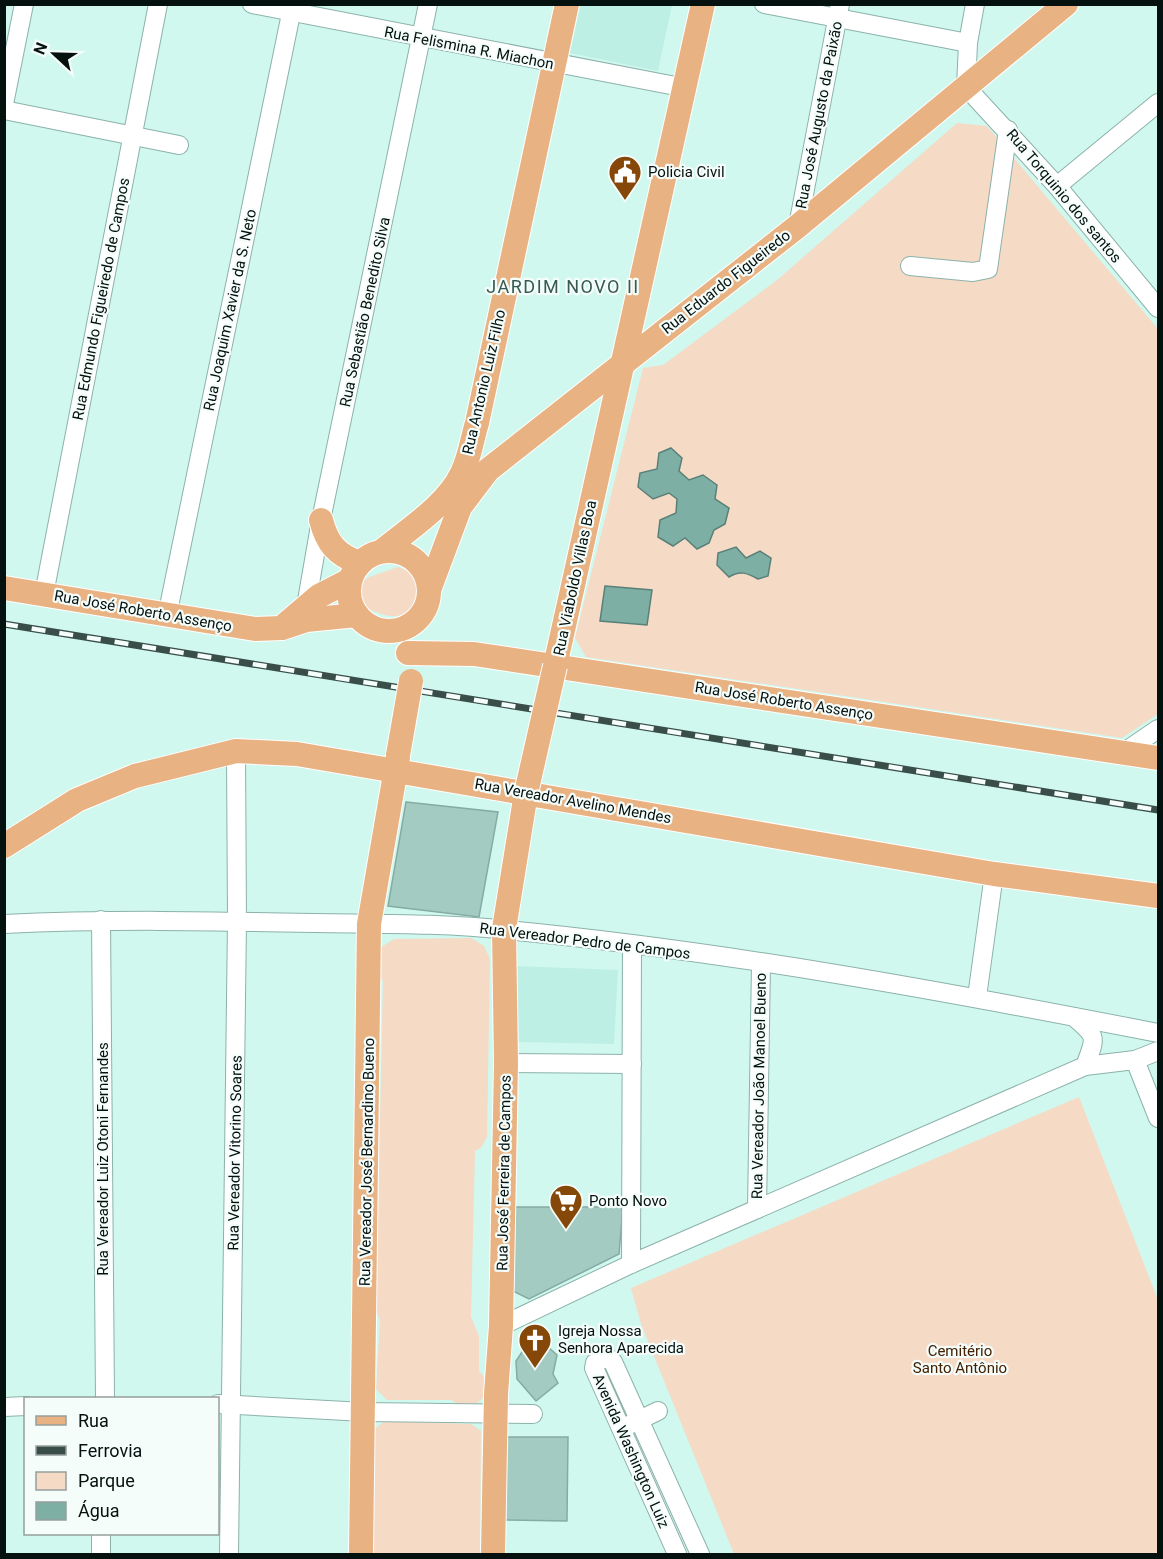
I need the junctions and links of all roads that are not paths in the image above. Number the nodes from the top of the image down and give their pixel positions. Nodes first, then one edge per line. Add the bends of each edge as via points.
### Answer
1 (24, 4) edge
2 (158, 4) edge
3 (252, 4) edge
4 (428, 4) edge
5 (567, 4) edge
6 (703, 4) edge
7 (764, 4) edge
8 (975, 4) edge
9 (1066, 4) edge
10 (292, 8) edge
11 (839, 11) edge
12 (421, 39) junction
13 (968, 43) junction
14 (554, 64) junction
15 (966, 87) junction
16 (686, 88) junction
17 (1158, 103) edge
18 (4, 104) edge
19 (4, 110) edge
20 (1008, 130) junction
21 (133, 135) junction
22 (179, 144) dead end
23 (1057, 186) junction
24 (798, 226) junction
25 (910, 266) dead end
26 (1158, 308) edge
27 (622, 362) junction
28 (477, 423) junction
29 (511, 451) junction
30 (321, 519) junction
31 (382, 551) junction
32 (355, 571) junction
33 (4, 588) edge
34 (44, 594) junction
35 (428, 596) junction
36 (305, 614) junction
37 (357, 615) junction
38 (167, 616) junction
39 (397, 630) junction
40 (413, 664) junction
41 (555, 666) junction
42 (1158, 729) edge
43 (236, 752) junction
44 (1123, 753) junction
45 (1158, 758) edge
46 (397, 763) junction
47 (526, 793) junction
48 (4, 846) edge
49 (994, 874) junction
50 (1158, 896) edge
51 (101, 920) junction
52 (237, 921) junction
53 (4, 924) edge
54 (369, 924) junction
55 (504, 929) junction
56 (632, 944) junction
57 (761, 964) junction
58 (977, 997) junction
59 (1072, 1016) junction
60 (1158, 1033) edge
61 (1158, 1051) edge
62 (1136, 1060) junction
63 (506, 1063) junction
64 (632, 1064) junction
65 (1085, 1066) junction
66 (1158, 1118) edge
67 (757, 1209) junction
68 (631, 1264) junction
69 (501, 1326) junction
70 (105, 1397) edge
71 (225, 1404) edge
72 (24, 1406) edge
73 (4, 1407) edge
74 (658, 1411) dead end
75 (364, 1412) junction
76 (533, 1414) dead end
77 (496, 1416) junction
78 (640, 1420) junction
79 (622, 1428) junction
80 (101, 1535) edge
81 (696, 1547) edge
82 (675, 1551) edge
83 (101, 1554) edge
84 (229, 1554) edge
85 (362, 1554) edge
86 (493, 1554) edge

1 - 18 street
2 - 21 street, Rua Edmundo Figueiredo de Campos
3 - 10 street, Rua Felismina R. Miachon
4 - 12 street, Rua Sebastião Benedito Silva
5 - 14 main road, Rua Antonio Luiz Filho
6 - 16 main road, Rua Viaboldo Villas Boa
7 - 11 street
8 - 13 street
9 - 15 main road, Rua Eduardo Figueiredo
10 - 12 street, Rua Felismina R. Miachon
10 - 38 street, Rua Joaquim Xavier da S. Neto
11 - 13 street
11 - 24 street, Rua José Augusto da Paixão
12 - 14 street, Rua Felismina R. Miachon
12 - 30 street, Rua Sebastião Benedito Silva
13 - 15 street
14 - 16 street, Rua Felismina R. Miachon
14 - 28 main road, Rua Antonio Luiz Filho
15 - 20 street, Rua Torquinio dos santos
15 - 24 main road, Rua Eduardo Figueiredo
16 - 27 main road, Rua Viaboldo Villas Boa
17 - 23 street
19 - 21 street
20 - 23 street, Rua Torquinio dos santos
20 - 25 street via 988,269 973,272
21 - 22 street
21 - 34 street, Rua Edmundo Figueiredo de Campos
23 - 26 street, Rua Torquinio dos santos
24 - 27 main road, Rua Eduardo Figueiredo
27 - 29 main road, Rua Eduardo Figueiredo
27 - 41 main road, Rua Viaboldo Villas Boa
28 - 29 main road via 493,443
28 - 31 main road, Rua Antonio Luiz Filho via 463,472 454,487
29 - 35 main road, Rua Eduardo Figueiredo via 466,496
30 - 32 main road via 330,544
30 - 36 street, Rua Sebastião Benedito Silva
31 - 32 main road
31 - 35 main road via 399,552 414,560 425,573
32 - 36 main road, Rua José Roberto Assenço
32 - 37 main road via 351,604
33 - 34 main road, Rua José Roberto Assenço
34 - 38 main road, Rua José Roberto Assenço
35 - 39 main road via 420,615
35 - 40 main road, Rua Vereador José Bernardino Bueno via 427,625
36 - 37 main road
36 - 38 main road, Rua José Roberto Assenço via 282,628 255,629
37 - 39 main road via 373,628
39 - 40 main road
40 - 41 main road, Rua José Roberto Assenço via 474,654
40 - 46 main road, Rua Vereador José Bernardino Bueno, bridge
41 - 44 main road, Rua José Roberto Assenço
41 - 47 main road, Rua Viaboldo Villas Boa, bridge
42 - 44 street
43 - 46 main road, Rua Vereador Avelino Mendes
43 - 48 main road, Rua Vereador Avelino Mendes via 135,776 76,800
43 - 52 street, Rua Vereador Vitorino Soares
44 - 45 main road, Rua José Roberto Assenço
46 - 47 main road, Rua Vereador Avelino Mendes
46 - 54 main road, Rua Vereador José Bernardino Bueno
47 - 49 main road, Rua Vereador Avelino Mendes
47 - 55 main road, Rua José Ferreira de Campos
49 - 50 main road, Rua Vereador Avelino Mendes
49 - 58 street
51 - 52 street, Rua Vereador Pedro de Campos
51 - 53 street, Rua Vereador Pedro de Campos
51 - 70 street, Rua Vereador Luiz Otoni Fernandes
52 - 54 street, Rua Vereador Pedro de Campos
52 - 71 street, Rua Vereador Vitorino Soares
54 - 55 street, Rua Vereador Pedro de Campos
54 - 75 main road, Rua Vereador José Bernardino Bueno
55 - 56 street, Rua Vereador Pedro de Campos
55 - 63 main road, Rua José Ferreira de Campos
56 - 57 street, Rua Vereador Pedro de Campos
56 - 64 street
57 - 58 street, Rua Vereador Pedro de Campos
57 - 67 street, Rua Vereador João Manoel Bueno
58 - 59 street, Rua Vereador Pedro de Campos
59 - 60 street, Rua Vereador Pedro de Campos
59 - 65 street via 1093,1032 1095,1041
61 - 62 street
62 - 65 street
62 - 66 street
63 - 64 street
63 - 69 main road, Rua José Ferreira de Campos
64 - 68 street
65 - 67 street
67 - 68 street
68 - 69 street
69 - 77 main road, Rua José Ferreira de Campos
71 - 75 street
71 - 84 street, Rua Vereador Vitorino Soares
72 - 73 street
74 - 78 street
75 - 77 street
75 - 85 main road, Rua Vereador José Bernardino Bueno
76 - 77 street
77 - 86 main road, Rua José Ferreira de Campos
78 - 79 street
78 - 79 street, Avenida Washington Luiz via 611,1358 600,1360 594,1368
78 - 81 street, Avenida Washington Luiz
79 - 82 street, Avenida Washington Luiz
80 - 83 street
81 - 82 street

